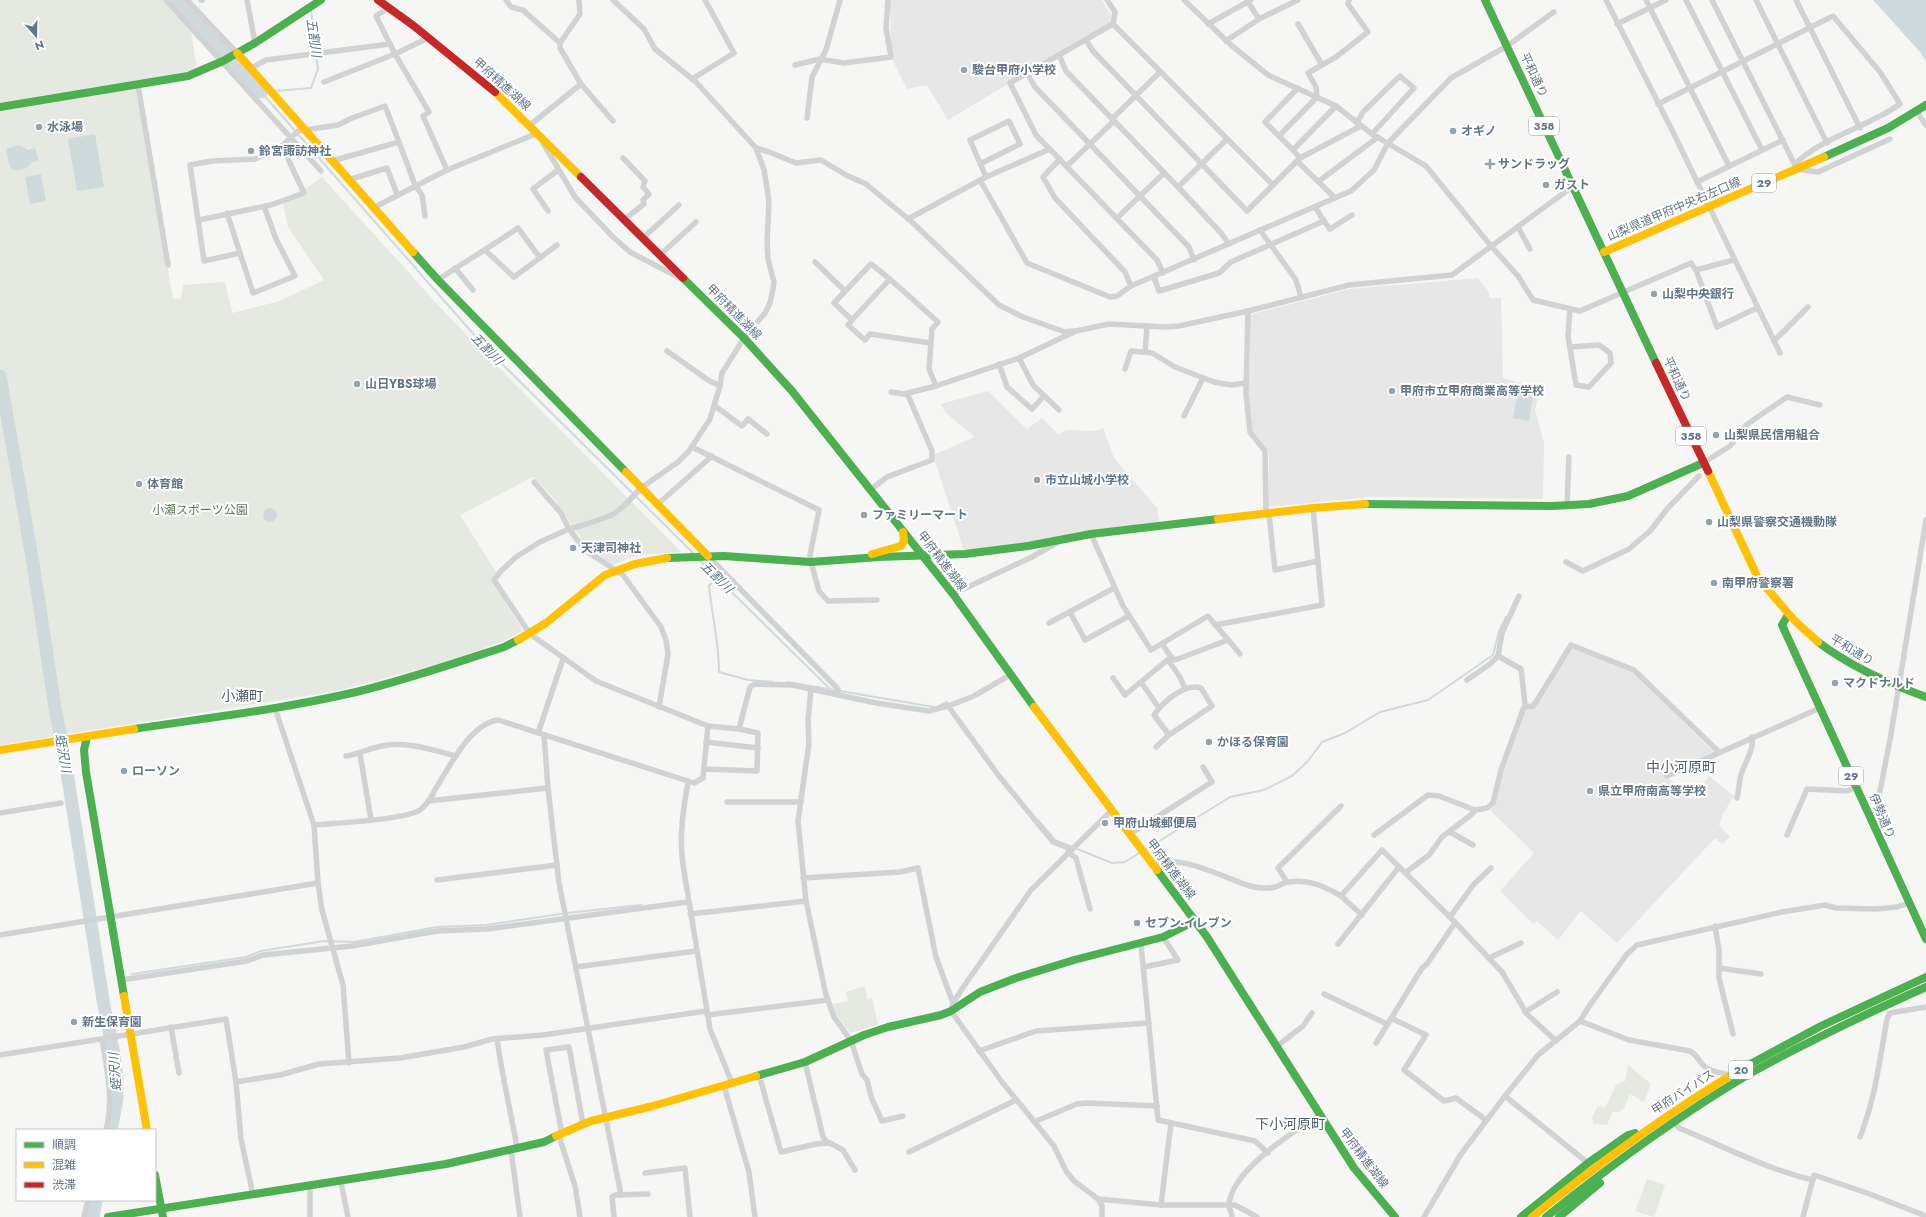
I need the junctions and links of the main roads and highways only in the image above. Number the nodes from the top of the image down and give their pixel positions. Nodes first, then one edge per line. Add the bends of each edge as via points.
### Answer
1 (378, 0) edge
2 (1485, 0) edge
3 (318, 2) edge
4 (235, 54) junction
5 (0, 107) edge
6 (1921, 109) edge
7 (1604, 252) junction
8 (1704, 463) junction
9 (903, 532) junction
10 (922, 555) junction
11 (706, 556) junction
12 (864, 558) junction
13 (1788, 615) junction
14 (1926, 697) edge
15 (87, 737) junction
16 (0, 750) edge
17 (1195, 921) junction
18 (1926, 939) edge
19 (1926, 977) edge
20 (1926, 987) edge
21 (1651, 1127) junction
22 (1665, 1128) junction
23 (147, 1129) edge
24 (156, 1180) edge
25 (162, 1213) edge
26 (108, 1217) edge
27 (1395, 1217) edge
28 (1521, 1217) edge
29 (1532, 1217) edge
30 (1546, 1217) edge
31 (1558, 1217) edge

1 - 9 main road, 甲府精進湖線 via 474,74 530,125 744,338 792,391
2 - 7 main road, 平和通り / 358
3 - 4 main road
4 - 5 main road via 188,76
4 - 11 main road via 438,280
6 - 7 main road, 山梨県道甲府中央右左口線 / 29 via 1856,142 1796,166 1709,208
7 - 8 main road, 平和通り / 358
8 - 10 main road via 1628,496 1602,502 1567,505 1381,503 1313,508 1091,534 965,554
8 - 13 main road, 平和通り / 358 via 1749,562 1758,578
9 - 10 main road, 甲府精進湖線
9 - 12 main road via 904,541 901,546 876,552
10 - 12 main road
10 - 17 main road, 甲府精進湖線
11 - 12 main road via 811,562
11 - 15 main road via 660,558 617,570 593,583 530,634 504,647 411,677 356,692 274,708
13 - 14 main road, 平和通り / 358 via 1821,646 1845,663 1898,688
13 - 18 main road, 伊勢通り / 29 via 1782,625
15 - 16 main road
15 - 23 main road via 84,750 86,772 107,918 121,980
17 - 25 main road via 1163,937 1141,944 1032,972 980,992 924,1020 888,1027 805,1062 653,1106 605,1117 544,1142 446,1164 253,1195
17 - 27 main road, 甲府精進湖線 via 1218,953 1354,1168
19 - 21 main road, 甲府バイパス / 20 via 1787,1044
20 - 22 main road, 甲府バイパス / 20 via 1781,1057
21 - 28 main road via 1628,1135 1588,1163
21 - 29 main road, 甲府バイパス / 20
22 - 30 main road, 甲府バイパス / 20
22 - 31 main road via 1645,1150
24 - 25 main road
25 - 26 main road

